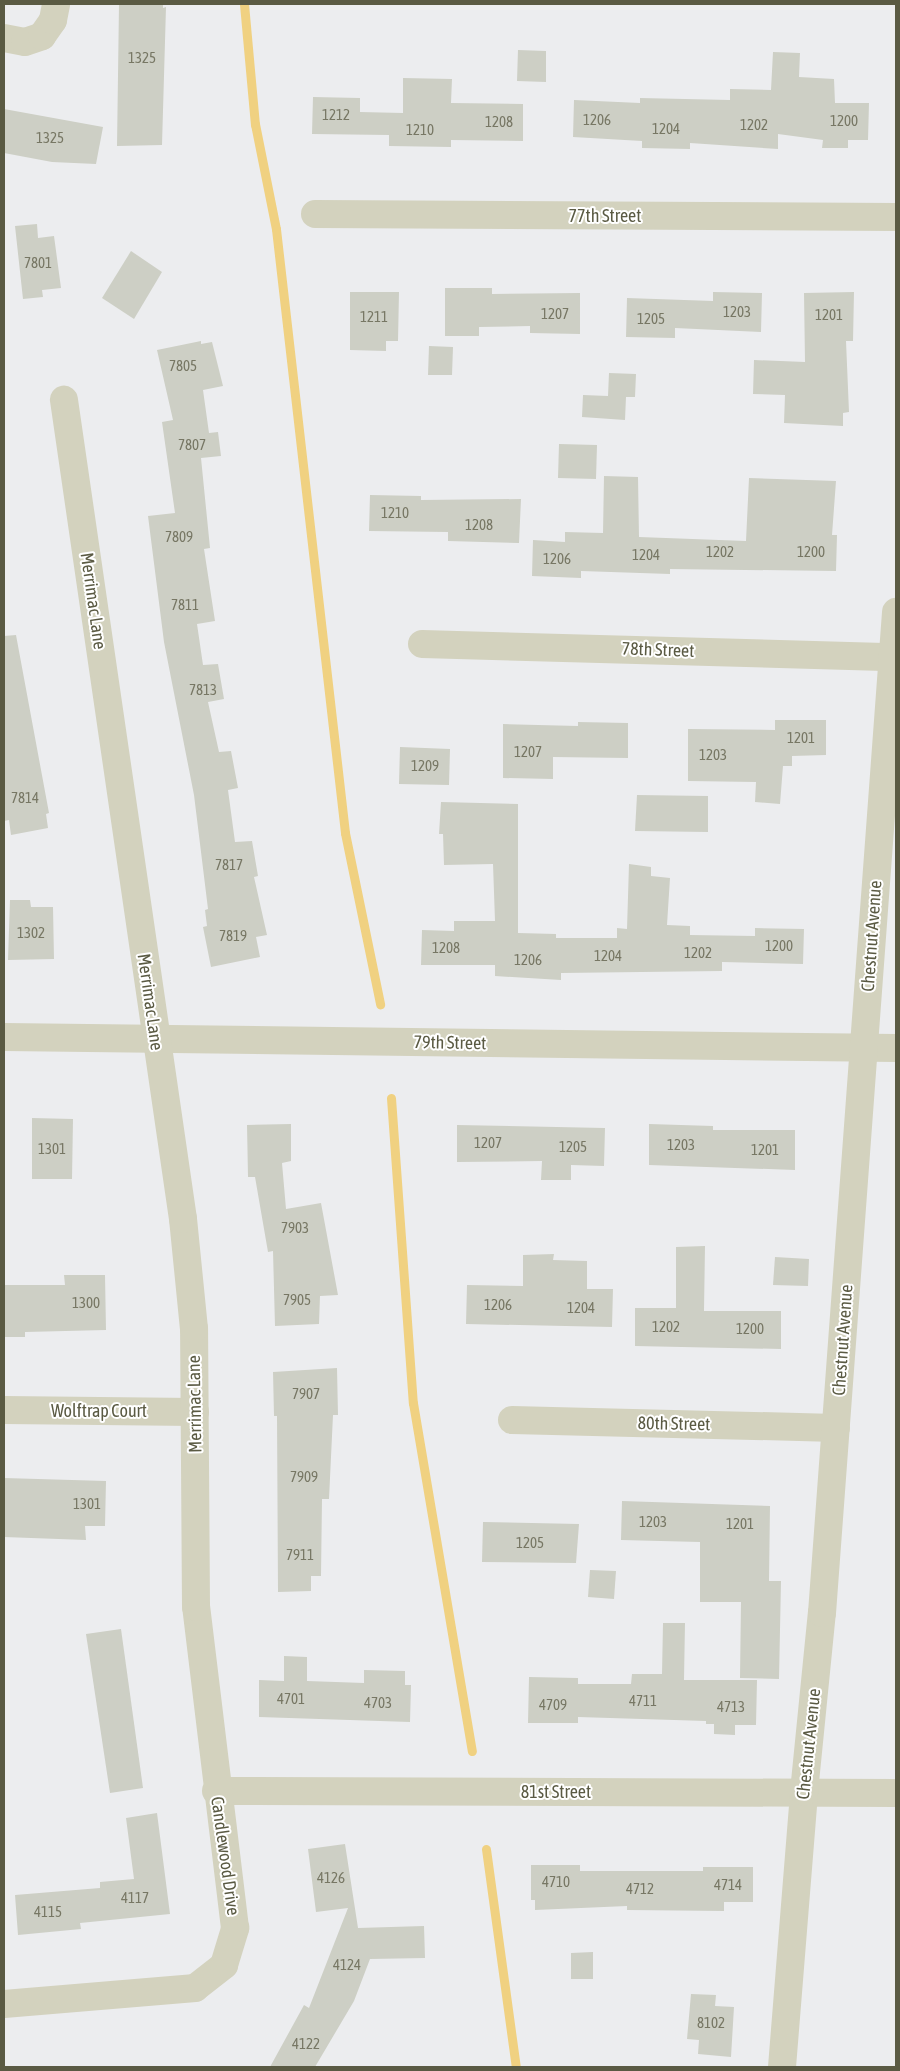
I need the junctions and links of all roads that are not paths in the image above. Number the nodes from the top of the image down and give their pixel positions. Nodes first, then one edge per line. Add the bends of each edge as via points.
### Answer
1 (56, 4) edge
2 (4, 38) edge
3 (315, 214) dead end
4 (896, 217) edge
5 (64, 400) dead end
6 (896, 612) edge
7 (422, 644) dead end
8 (893, 657) junction
9 (4, 1037) edge
10 (156, 1038) junction
11 (864, 1048) junction
12 (896, 1048) edge
13 (4, 1410) edge
14 (195, 1412) junction
15 (512, 1420) dead end
16 (836, 1428) junction
17 (196, 1607) joint
18 (216, 1791) junction
19 (804, 1792) junction
20 (896, 1793) edge
21 (4, 2004) edge
22 (782, 2067) edge

1 - 2 street via 54,20 42,36 25,42
3 - 4 street, 77th Street
5 - 10 street, Merrimac Lane
6 - 8 street, Chestnut Avenue
7 - 8 street, 78th Street
8 - 11 street, Chestnut Avenue
9 - 10 street, 79th Street
10 - 11 street, 79th Street
10 - 14 street, Merrimac Lane via 184,1229 194,1328
11 - 12 street, 79th Street
11 - 16 street, Chestnut Avenue
13 - 14 street, Wolftrap Court
14 - 17 street, Merrimac Lane
15 - 16 street, 80th Street
16 - 19 street, Chestnut Avenue
17 - 18 street, Candlewood Drive
18 - 19 street, 81st Street
18 - 21 street, Candlewood Drive via 235,1928 224,1965 195,1988
19 - 20 street, 81st Street
19 - 22 street, Chestnut Avenue

